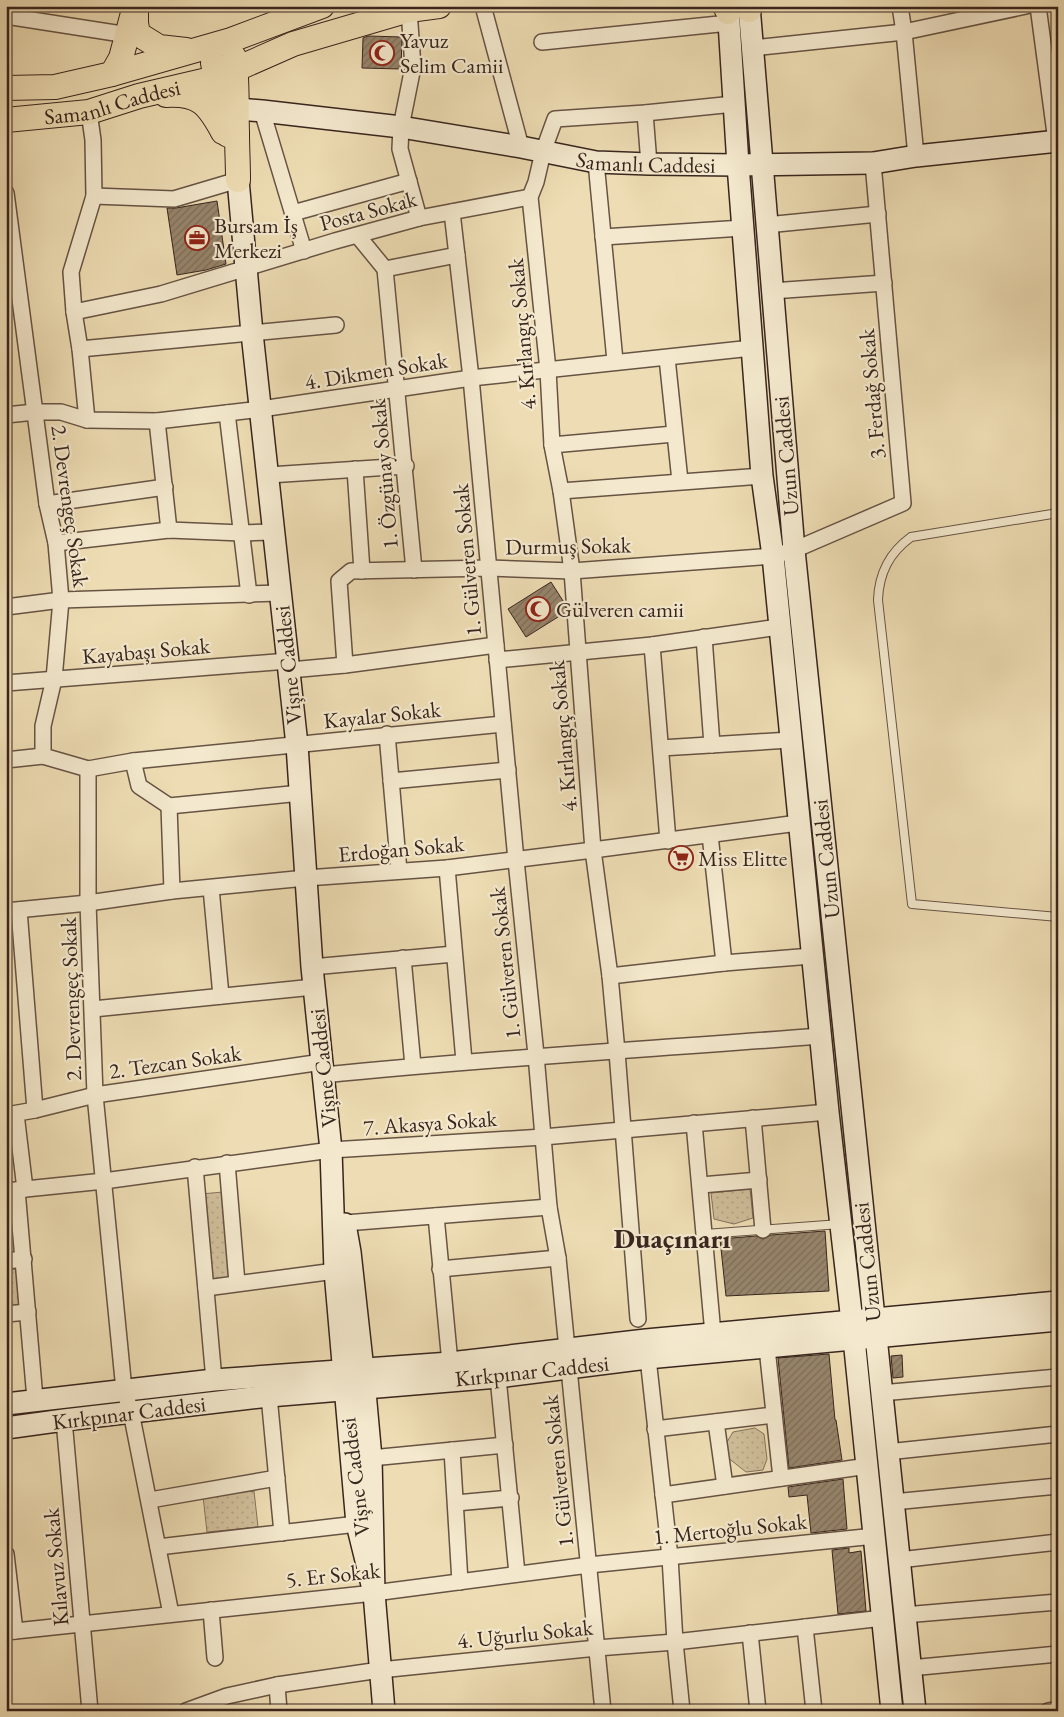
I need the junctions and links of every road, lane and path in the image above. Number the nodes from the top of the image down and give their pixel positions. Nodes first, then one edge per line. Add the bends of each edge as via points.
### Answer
1 (135, 6) edge
2 (439, 6) edge
3 (483, 6) edge
4 (900, 6) edge
5 (1026, 6) edge
6 (1038, 6) edge
7 (320, 7) edge
8 (409, 10) junction
9 (737, 10) edge
10 (6, 16) edge
11 (904, 32) junction
12 (133, 35) junction
13 (542, 42) dead end
14 (293, 44) junction
15 (210, 46) junction
16 (752, 48) junction
17 (112, 74) junction
18 (226, 74) junction
19 (6, 88) edge
20 (139, 96) junction
21 (734, 104) junction
22 (238, 109) junction
23 (262, 111) junction
24 (89, 112) junction
25 (645, 113) junction
26 (6, 120) edge
27 (400, 127) junction
28 (1057, 141) edge
29 (230, 145) junction
30 (521, 146) junction
31 (543, 152) junction
32 (916, 156) junction
33 (596, 162) junction
34 (873, 163) junction
35 (649, 164) junction
36 (761, 164) junction
37 (738, 165) junction
38 (238, 180) junction
39 (409, 182) junction
40 (6, 193) edge
41 (94, 196) junction
42 (530, 197) junction
43 (452, 212) junction
44 (293, 213) junction
45 (878, 214) junction
46 (419, 218) junction
47 (766, 225) junction
48 (743, 228) junction
49 (358, 236) junction
50 (603, 238) junction
51 (304, 251) junction
52 (457, 255) junction
53 (246, 269) junction
54 (386, 269) junction
55 (884, 283) junction
56 (772, 291) junction
57 (74, 312) junction
58 (336, 325) dead end
59 (252, 333) junction
60 (752, 348) junction
61 (80, 349) junction
62 (667, 358) junction
63 (615, 362) junction
64 (548, 370) junction
65 (470, 378) junction
66 (398, 389) junction
67 (261, 409) junction
68 (36, 412) junction
69 (226, 413) junction
70 (6, 415) edge
71 (87, 420) junction
72 (157, 421) junction
73 (674, 434) junction
74 (552, 445) junction
75 (406, 466) junction
76 (355, 469) junction
77 (269, 475) junction
78 (762, 476) junction
79 (680, 481) junction
80 (165, 487) junction
81 (562, 491) junction
82 (47, 504) junction
83 (1058, 514) edge
84 (169, 530) junction
85 (273, 532) junction
86 (242, 533) junction
87 (56, 543) junction
88 (794, 550) junction
89 (773, 556) junction
90 (489, 568) junction
91 (414, 570) junction
92 (362, 571) junction
93 (572, 571) junction
94 (280, 594) junction
95 (249, 595) junction
96 (61, 600) junction
97 (6, 607) edge
98 (779, 627) junction
99 (704, 638) junction
100 (652, 645) junction
101 (577, 652) junction
102 (497, 653) junction
103 (289, 665) junction
104 (346, 665) junction
105 (54, 679) junction
106 (6, 683) edge
107 (502, 724) junction
108 (387, 734) junction
109 (790, 740) junction
110 (297, 745) junction
111 (712, 745) junction
112 (661, 748) junction
113 (43, 756) junction
114 (6, 760) edge
115 (133, 761) junction
116 (88, 769) junction
117 (508, 770) junction
118 (391, 781) junction
119 (301, 793) junction
120 (169, 806) junction
121 (798, 822) junction
122 (710, 835) junction
123 (668, 841) junction
124 (593, 850) junction
125 (516, 860) junction
126 (446, 868) junction
127 (399, 871) junction
128 (306, 878) junction
129 (212, 888) junction
130 (172, 891) junction
131 (88, 903) junction
132 (13, 911) edge
133 (1058, 917) edge
134 (454, 954) junction
135 (812, 956) junction
136 (403, 958) junction
137 (724, 963) junction
138 (610, 976) junction
139 (313, 977) junction
140 (221, 996) junction
141 (93, 1009) junction
142 (820, 1036) junction
143 (617, 1052) junction
144 (536, 1056) junction
145 (464, 1061) junction
146 (413, 1066) junction
147 (323, 1068) junction
148 (96, 1095) junction
149 (35, 1110) junction
150 (828, 1112) junction
151 (11, 1114) edge
152 (753, 1118) junction
153 (694, 1123) junction
154 (623, 1130) junction
155 (543, 1137) junction
156 (332, 1150) junction
157 (227, 1163) junction
158 (195, 1167) junction
159 (759, 1180) junction
160 (104, 1181) junction
161 (701, 1185) junction
162 (16, 1190) edge
163 (549, 1207) junction
164 (436, 1216) junction
165 (344, 1223) junction
166 (840, 1224) junction
167 (763, 1230) junction
168 (705, 1234) junction
169 (558, 1258) junction
170 (24, 1259) junction
171 (6, 1261) edge
172 (440, 1269) junction
173 (336, 1271) junction
174 (237, 1283) junction
175 (206, 1288) junction
176 (1058, 1302) edge
177 (28, 1312) junction
178 (6, 1314) edge
179 (638, 1319) dead end
180 (1058, 1320) edge
181 (874, 1328) junction
182 (853, 1331) junction
183 (713, 1334) junction
184 (767, 1348) junction
185 (647, 1349) junction
186 (568, 1360) junction
187 (450, 1363) junction
188 (497, 1368) junction
189 (1058, 1378) edge
190 (214, 1380) junction
191 (354, 1380) junction
192 (124, 1390) junction
193 (881, 1393) junction
194 (268, 1396) junction
195 (35, 1400) junction
196 (6, 1404) edge
197 (131, 1412) junction
198 (774, 1415) junction
199 (64, 1420) junction
200 (716, 1422) junction
201 (6, 1428) edge
202 (655, 1429) junction
203 (1058, 1434) edge
204 (505, 1445) junction
205 (452, 1450) junction
206 (887, 1452) junction
207 (370, 1458) junction
208 (868, 1466) junction
209 (277, 1478) junction
210 (781, 1478) junction
211 (725, 1486) junction
212 (1058, 1486) edge
213 (663, 1495) junction
214 (511, 1498) junction
215 (150, 1500) junction
216 (893, 1502) junction
217 (456, 1503) junction
218 (358, 1524) junction
219 (282, 1533) junction
220 (875, 1536) junction
221 (1058, 1542) edge
222 (158, 1547) junction
223 (6, 1554) edge
224 (670, 1557) junction
225 (899, 1560) junction
226 (589, 1565) junction
227 (517, 1574) junction
228 (460, 1582) junction
229 (374, 1593) junction
230 (1058, 1602) edge
231 (211, 1610) junction
232 (171, 1614) junction
233 (904, 1615) junction
234 (883, 1618) junction
235 (82, 1624) junction
236 (805, 1627) junction
237 (11, 1632) edge
238 (750, 1633) junction
239 (675, 1642) junction
240 (597, 1648) junction
241 (1058, 1654) edge
242 (215, 1658) dead end
243 (910, 1668) junction
244 (380, 1670) junction
245 (277, 1684) junction
246 (1058, 1710) edge
247 (90, 1711) edge
248 (186, 1711) edge
249 (279, 1711) edge
250 (384, 1711) edge
251 (603, 1711) edge
252 (682, 1711) edge
253 (758, 1711) edge
254 (814, 1711) edge
255 (892, 1711) edge
256 (915, 1711) edge
257 (1048, 1711) edge

1 - 12 main road
2 - 8 main road
3 - 30 street
4 - 11 street
5 - 11 street
6 - 28 street
7 - 15 main road, Samanlı Caddesi
8 - 14 main road
8 - 27 street via 413,67
9 - 13 street
9 - 16 main road, Uzun Caddesi
9 - 21 main road, Uzun Caddesi
10 - 12 street
11 - 16 street
11 - 32 street
12 - 15 main road via 158,47
12 - 17 main road
14 - 18 main road, Samanlı Caddesi
14 - 22 main road via 257,67
15 - 17 main road, Samanlı Caddesi
15 - 18 main road
16 - 36 main road, Uzun Caddesi
17 - 19 main road, Samanlı Caddesi via 55,87
18 - 20 main road, Samanlı Caddesi
18 - 22 main road
18 - 29 main road
20 - 24 main road, Samanlı Caddesi
20 - 29 main road via 182,94 194,97 214,116
21 - 25 street
21 - 37 main road, Uzun Caddesi
22 - 23 main road, Samanlı Caddesi
22 - 38 main road
23 - 27 main road, Samanlı Caddesi
23 - 44 street
24 - 26 main road, Samanlı Caddesi
24 - 41 street
25 - 31 street, 4. Kırlangıç Sokak via 555,119
25 - 35 street
27 - 30 main road, Samanlı Caddesi
27 - 39 street via 400,148
28 - 32 main road, Samanlı Caddesi
29 - 38 main road
30 - 31 main road, Samanlı Caddesi
31 - 33 main road, Samanlı Caddesi
31 - 42 street, 4. Kırlangıç Sokak
32 - 34 main road, Samanlı Caddesi
33 - 35 main road, Samanlı Caddesi
33 - 50 street
34 - 36 main road, Samanlı Caddesi
34 - 45 street, 3. Ferdağ Sokak
35 - 37 main road, Samanlı Caddesi
36 - 37 main road, Samanlı Caddesi
36 - 47 main road, Uzun Caddesi
37 - 48 main road, Uzun Caddesi
38 - 41 street via 174,198
38 - 53 main road, Vişne Caddesi
39 - 44 street
39 - 46 street
40 - 68 street, 2. Devrengeç Sokak
41 - 57 street via 70,272
42 - 43 street, Posta Sokak
42 - 64 street, 4. Kırlangıç Sokak
43 - 46 street, Posta Sokak
43 - 52 street, 1. Gülveren Sokak
44 - 51 street
45 - 47 street
45 - 55 street, 3. Ferdağ Sokak
46 - 49 street, Posta Sokak
47 - 56 main road, Uzun Caddesi
48 - 50 street
48 - 60 main road, Uzun Caddesi
49 - 51 street, Posta Sokak
49 - 54 street
50 - 63 street
51 - 53 street, Posta Sokak
52 - 54 street
52 - 65 street, 1. Gülveren Sokak
53 - 57 street, Posta Sokak via 161,294
53 - 59 main road, Vişne Caddesi
54 - 66 street, 1. Özgünay Sokak
55 - 56 street
55 - 88 street, 3. Ferdağ Sokak via 903,503
56 - 88 main road, Uzun Caddesi
57 - 61 street
58 - 59 street
59 - 61 street
59 - 67 main road, Vişne Caddesi
60 - 62 street, 4. Dikmen Sokak
60 - 78 main road, Uzun Caddesi
61 - 71 street
62 - 63 street, 4. Dikmen Sokak
62 - 73 street
63 - 64 street, 4. Dikmen Sokak
64 - 65 street, 4. Dikmen Sokak
64 - 74 street, 4. Kırlangıç Sokak
65 - 66 street, 4. Dikmen Sokak
65 - 90 street, 1. Gülveren Sokak
66 - 67 street, 4. Dikmen Sokak
66 - 75 street, 1. Özgünay Sokak
67 - 69 street, 4. Dikmen Sokak
67 - 77 main road, Vişne Caddesi
68 - 70 street, 4. Dikmen Sokak
68 - 71 street, 4. Dikmen Sokak via 61,412
68 - 82 street, 2. Devrengeç Sokak
69 - 72 street, 4. Dikmen Sokak
69 - 86 street
71 - 72 street, 4. Dikmen Sokak
72 - 80 street
73 - 74 street
73 - 79 street
74 - 81 street, 4. Kırlangıç Sokak
75 - 76 street
75 - 91 street, 1. Özgünay Sokak
76 - 77 street
76 - 92 street
77 - 85 main road, Vişne Caddesi
78 - 79 street
78 - 89 main road, Uzun Caddesi
79 - 81 street
80 - 82 street
80 - 84 street
81 - 93 street, 4. Kırlangıç Sokak
82 - 87 street, 2. Devrengeç Sokak
83 - 133 lane via 911,537 885,566 878,600 912,904
84 - 86 street
84 - 87 street
85 - 86 street
85 - 94 main road, Vişne Caddesi
86 - 95 street
87 - 96 street, 2. Devrengeç Sokak
88 - 89 street, Durmuş Sokak
88 - 181 main road, Uzun Caddesi
89 - 93 street, Durmuş Sokak
89 - 98 main road, Uzun Caddesi
90 - 91 street, Durmuş Sokak
90 - 93 street, Durmuş Sokak
90 - 102 street, 1. Gülveren Sokak
91 - 92 street, Durmuş Sokak
92 - 104 street, Durmuş Sokak via 351,572 339,581
93 - 101 street, 4. Kırlangıç Sokak
94 - 95 street
94 - 103 main road, Vişne Caddesi
95 - 96 street
96 - 97 street
96 - 105 street, 2. Devrengeç Sokak
98 - 99 street, Kayabaşı Sokak
98 - 109 main road, Uzun Caddesi
99 - 100 street, Kayabaşı Sokak
99 - 111 street
100 - 101 street, Kayabaşı Sokak
100 - 112 street
101 - 102 street, Kayabaşı Sokak
101 - 124 street, 4. Kırlangıç Sokak
102 - 104 street, Kayabaşı Sokak
102 - 107 street, 1. Gülveren Sokak
103 - 104 street, Kayabaşı Sokak
103 - 105 street, Kayabaşı Sokak
103 - 110 main road, Vişne Caddesi
105 - 106 street, Kayabaşı Sokak
105 - 113 street, 2. Devrengeç Sokak via 43,726
107 - 108 street, Kayalar Sokak
107 - 117 street, 1. Gülveren Sokak
108 - 110 street, Kayalar Sokak
108 - 118 street
109 - 111 street
109 - 121 main road, Uzun Caddesi
110 - 115 street, Kayalar Sokak
110 - 119 main road, Vişne Caddesi
111 - 112 street
112 - 123 street
113 - 114 street
113 - 116 street
115 - 116 street, Kayalar Sokak
115 - 120 street via 139,786
116 - 131 street, 2. Devrengeç Sokak
117 - 118 street
117 - 125 street, 1. Gülveren Sokak
118 - 127 street
119 - 120 street
119 - 128 main road, Vişne Caddesi
120 - 130 street
121 - 122 street, Erdoğan Sokak
121 - 135 main road, Uzun Caddesi
122 - 123 street, Erdoğan Sokak
122 - 137 street
123 - 124 street, Erdoğan Sokak
124 - 125 street, Erdoğan Sokak
124 - 138 street, 4. Kırlangıç Sokak
125 - 126 street, Erdoğan Sokak
125 - 144 street, 1. Gülveren Sokak
126 - 127 street, Erdoğan Sokak
126 - 134 street
127 - 128 street, Erdoğan Sokak
128 - 129 street, Erdoğan Sokak
128 - 139 main road, Vişne Caddesi
129 - 130 street, Erdoğan Sokak
129 - 140 street
130 - 131 street, Erdoğan Sokak
131 - 132 street, Erdoğan Sokak
131 - 141 street, 2. Devrengeç Sokak
132 - 149 street
134 - 136 street
134 - 145 street
135 - 137 street
135 - 142 main road, Uzun Caddesi
136 - 139 street
136 - 146 street
137 - 138 street
138 - 143 street, 4. Kırlangıç Sokak
139 - 140 street
139 - 147 main road, Vişne Caddesi
140 - 141 street
141 - 148 street, 2. Devrengeç Sokak
142 - 143 street, 2. Tezcan Sokak
142 - 150 main road, Uzun Caddesi
143 - 144 street, 2. Tezcan Sokak
143 - 154 street, 4. Kırlangıç Sokak
144 - 145 street, 2. Tezcan Sokak
144 - 155 street, 1. Gülveren Sokak
145 - 146 street, 2. Tezcan Sokak
146 - 147 street, 2. Tezcan Sokak
147 - 148 street, 2. Tezcan Sokak
147 - 156 main road, Vişne Caddesi
148 - 149 street, 2. Tezcan Sokak
148 - 160 street, 2. Devrengeç Sokak
149 - 151 street, 2. Tezcan Sokak
150 - 152 street, 7. Akasya Sokak
150 - 166 main road, Uzun Caddesi
151 - 162 street
152 - 153 street, 7. Akasya Sokak
152 - 159 street
153 - 154 street, 7. Akasya Sokak
153 - 161 street
154 - 155 street, 7. Akasya Sokak
154 - 179 street, 4. Kırlangıç Sokak
155 - 156 street, 7. Akasya Sokak
155 - 163 street, 1. Gülveren Sokak
156 - 157 street, 7. Akasya Sokak
156 - 165 main road, Vişne Caddesi
156 - 173 main road, Vişne Caddesi
157 - 158 street, 7. Akasya Sokak
157 - 174 street
158 - 160 street, 7. Akasya Sokak
158 - 175 street
159 - 161 street
159 - 167 street
160 - 162 street, 7. Akasya Sokak
160 - 192 street, 2. Devrengeç Sokak
161 - 168 street
162 - 170 street
163 - 164 street
163 - 169 street, 1. Gülveren Sokak
164 - 165 street
164 - 172 street
165 - 191 main road, Vişne Caddesi via 350,1252
166 - 167 lane
166 - 182 main road, Uzun Caddesi
167 - 168 lane
168 - 183 street
169 - 172 street
169 - 186 street, 1. Gülveren Sokak
170 - 171 street
170 - 177 street
172 - 187 street
173 - 174 street
173 - 191 main road, Vişne Caddesi
174 - 175 street
175 - 190 street
176 - 181 main road, Kırkpınar Caddesi
177 - 178 street
177 - 195 street
180 - 181 main road, Kırkpınar Caddesi
181 - 182 main road, Kırkpınar Caddesi
181 - 193 main road, Uzun Caddesi
182 - 183 main road, Kırkpınar Caddesi
182 - 184 main road, Kırkpınar Caddesi
182 - 208 main road, Uzun Caddesi
183 - 185 main road, Kırkpınar Caddesi
184 - 185 main road, Kırkpınar Caddesi
184 - 198 street
185 - 186 main road, Kırkpınar Caddesi
185 - 202 street
186 - 188 main road, Kırkpınar Caddesi
186 - 226 street, 1. Gülveren Sokak
187 - 188 main road, Kırkpınar Caddesi
187 - 191 main road, Kırkpınar Caddesi
188 - 191 main road, Kırkpınar Caddesi
188 - 204 street
189 - 193 street
190 - 191 main road, Kırkpınar Caddesi
190 - 192 main road, Kırkpınar Caddesi
191 - 194 main road, Kırkpınar Caddesi
191 - 207 main road, Vişne Caddesi
191 - 218 main road, Vişne Caddesi
192 - 195 main road, Kırkpınar Caddesi
192 - 197 street, 2. Devrengeç Sokak
193 - 206 main road, Uzun Caddesi
194 - 197 main road, Kırkpınar Caddesi
194 - 209 street
195 - 196 main road, Kırkpınar Caddesi
197 - 199 main road, Kırkpınar Caddesi
197 - 215 street, 2. Devrengeç Sokak
198 - 200 street
198 - 210 street
199 - 201 main road, Kırkpınar Caddesi
199 - 235 street, Kılavuz Sokak
200 - 202 street
200 - 211 street
202 - 213 street
203 - 206 street
204 - 205 street
204 - 214 street
205 - 207 street
205 - 217 street
206 - 216 main road, Uzun Caddesi
207 - 229 main road, Vişne Caddesi
208 - 210 street
208 - 220 main road, Uzun Caddesi
209 - 215 street
209 - 219 street
210 - 211 street
211 - 213 street
212 - 216 street
213 - 224 street
214 - 217 street
214 - 227 street
215 - 222 street, 2. Devrengeç Sokak
216 - 225 main road, Uzun Caddesi
217 - 228 street
218 - 219 street
218 - 229 main road, Vişne Caddesi
219 - 222 street
220 - 224 street, 1. Mertoğlu Sokak
220 - 234 main road, Uzun Caddesi
221 - 225 street
222 - 232 street, 2. Devrengeç Sokak
223 - 237 street
224 - 226 street, 1. Mertoğlu Sokak
224 - 239 street
225 - 233 main road, Uzun Caddesi
226 - 227 street, 5. Er Sokak
226 - 240 street, 1. Gülveren Sokak
227 - 228 street, 5. Er Sokak
228 - 229 street, 5. Er Sokak
229 - 231 street, 5. Er Sokak
229 - 244 main road, Vişne Caddesi
230 - 233 street
231 - 232 street, 5. Er Sokak
231 - 242 street
232 - 235 street, 5. Er Sokak
233 - 243 main road, Uzun Caddesi
234 - 236 street, 4. Uğurlu Sokak
234 - 255 main road, Uzun Caddesi
235 - 237 street, 5. Er Sokak
235 - 247 street, Kılavuz Sokak
236 - 238 street, 4. Uğurlu Sokak
236 - 254 street
238 - 239 street, 4. Uğurlu Sokak
238 - 253 street
239 - 240 street, 4. Uğurlu Sokak
239 - 252 street
240 - 244 street, 4. Uğurlu Sokak
240 - 251 street, 1. Gülveren Sokak
241 - 243 street
243 - 256 main road, Uzun Caddesi
244 - 245 street, 4. Uğurlu Sokak
244 - 250 main road, Vişne Caddesi
245 - 248 street, 4. Uğurlu Sokak via 227,1696
245 - 249 street
246 - 257 street

